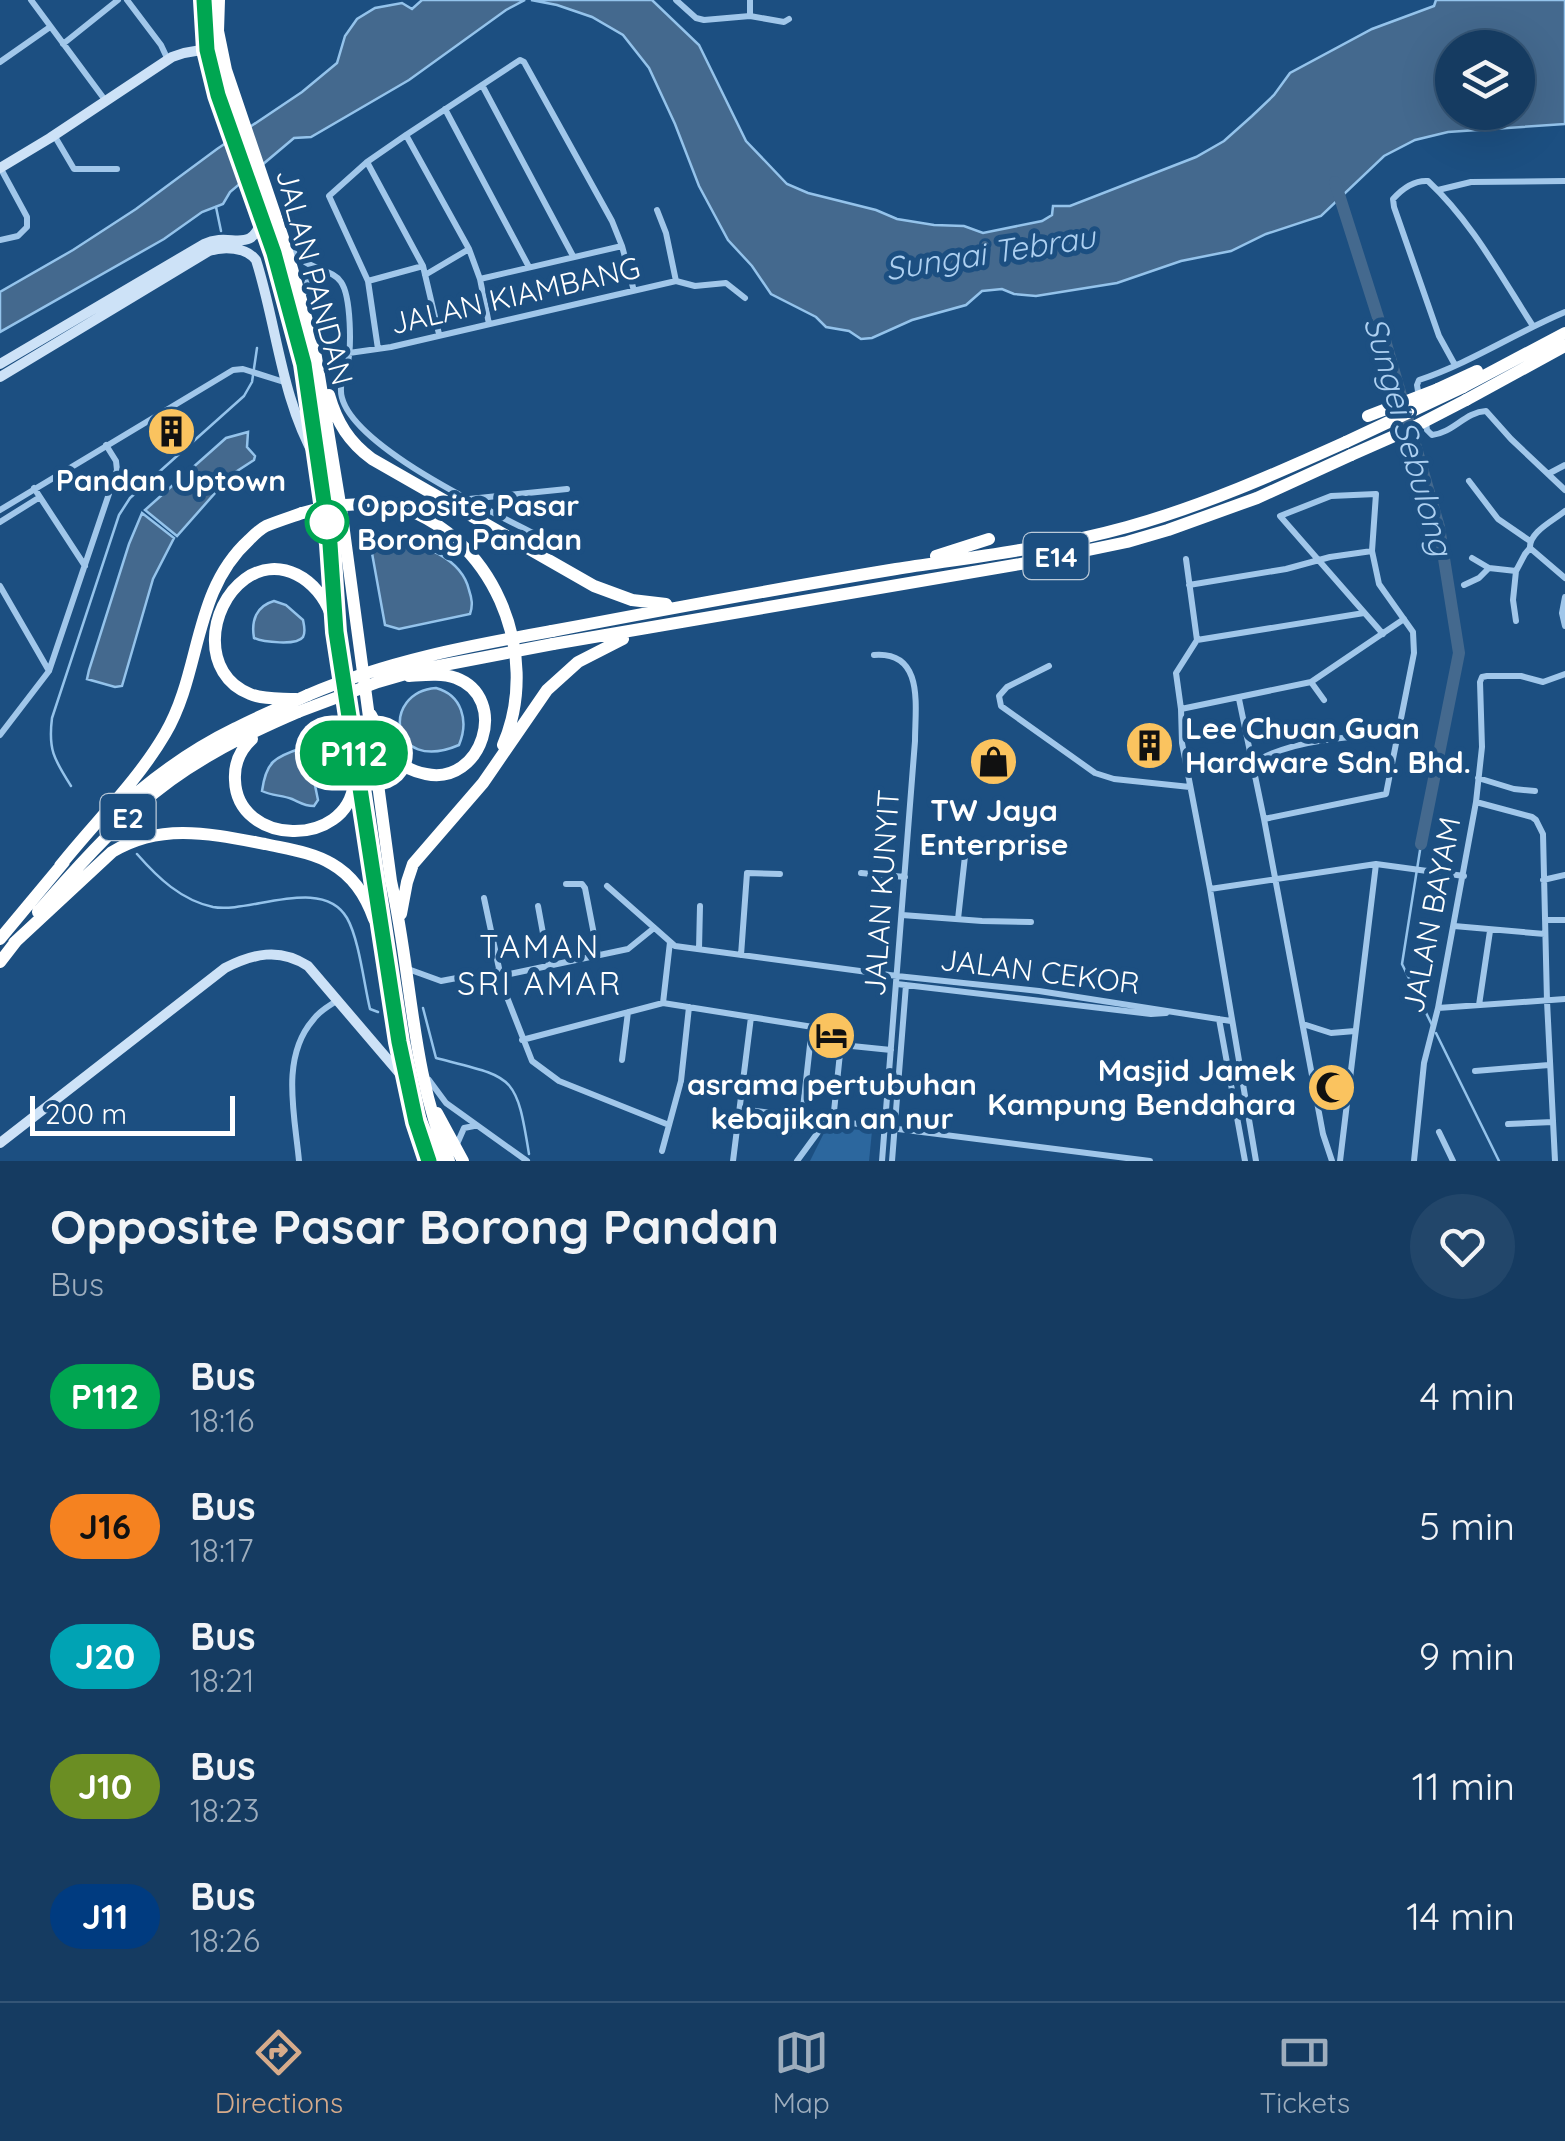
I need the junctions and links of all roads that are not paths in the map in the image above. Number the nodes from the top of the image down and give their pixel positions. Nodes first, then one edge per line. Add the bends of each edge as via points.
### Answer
1 (31, 0) edge
2 (118, 0) edge
3 (127, 0) edge
4 (204, 0) edge
5 (218, 0) edge
6 (676, 0) edge
7 (750, 0) edge
8 (750, 16) junction
9 (789, 19) dead end
10 (50, 27) junction
11 (63, 44) junction
12 (207, 50) junction
13 (168, 60) junction
14 (0, 62) edge
15 (482, 85) junction
16 (106, 101) junction
17 (445, 109) junction
18 (406, 134) junction
19 (54, 136) junction
20 (367, 162) junction
21 (0, 168) edge
22 (117, 169) dead end
23 (1565, 181) edge
24 (1438, 190) junction
25 (657, 210) dead end
26 (262, 218) junction
27 (0, 240) edge
28 (284, 241) junction
29 (237, 245) junction
30 (622, 246) junction
31 (468, 249) junction
32 (573, 256) junction
33 (181, 262) junction
34 (529, 267) junction
35 (424, 271) junction
36 (323, 272) junction
37 (480, 279) junction
38 (368, 282) junction
39 (676, 282) junction
40 (634, 291) junction
41 (745, 298) dead end
42 (304, 307) junction
43 (1565, 312) edge
44 (489, 324) junction
45 (1532, 326) junction
46 (1565, 333) edge
47 (438, 334) junction
48 (1544, 344) junction
49 (314, 345) junction
50 (1565, 346) edge
51 (378, 349) junction
52 (349, 353) junction
53 (0, 364) edge
54 (1455, 366) junction
55 (0, 377) edge
56 (286, 382) junction
57 (1465, 394) junction
58 (1362, 416) dead end
59 (106, 446) junction
60 (1349, 449) junction
61 (319, 464) junction
62 (1565, 464) edge
63 (1548, 474) junction
64 (1469, 481) dead end
65 (34, 488) junction
66 (567, 489) dead end
67 (1565, 490) edge
68 (40, 498) junction
69 (468, 499) junction
70 (1, 506) edge
71 (1565, 511) edge
72 (0, 522) edge
73 (533, 532) dead end
74 (989, 539) dead end
75 (1530, 544) junction
76 (1372, 551) junction
77 (1472, 558) dead end
78 (1186, 559) dead end
79 (1318, 560) junction
80 (86, 566) junction
81 (1489, 568) junction
82 (896, 569) junction
83 (1516, 571) junction
84 (1565, 578) edge
85 (1189, 584) junction
86 (1464, 585) dead end
87 (0, 586) edge
88 (1565, 596) edge
89 (688, 605) junction
90 (1364, 614) junction
91 (1404, 619) junction
92 (1516, 621) dead end
93 (1565, 626) edge
94 (644, 630) junction
95 (336, 632) junction
96 (1382, 634) junction
97 (553, 638) junction
98 (1197, 640) junction
99 (874, 655) dead end
100 (1050, 666) dead end
101 (49, 671) junction
102 (1565, 674) edge
103 (397, 677) junction
104 (1311, 682) junction
105 (1239, 699) junction
106 (1324, 700) dead end
107 (302, 702) junction
108 (368, 708) junction
109 (1181, 709) junction
110 (269, 724) junction
111 (1400, 734) junction
112 (0, 735) edge
113 (1252, 765) junction
114 (356, 768) junction
115 (1478, 778) junction
116 (483, 782) junction
117 (1190, 786) junction
118 (1535, 791) dead end
119 (1476, 802) junction
120 (1264, 819) junction
121 (964, 856) dead end
122 (1376, 864) junction
123 (60, 866) junction
124 (861, 873) dead end
125 (780, 874) dead end
126 (1565, 875) edge
127 (1464, 876) junction
128 (905, 877) junction
129 (1274, 878) junction
130 (1543, 880) junction
131 (566, 884) dead end
132 (607, 886) dead end
133 (1210, 889) junction
134 (484, 898) dead end
135 (538, 906) dead end
136 (700, 906) dead end
137 (902, 915) junction
138 (958, 919) junction
139 (400, 920) junction
140 (1545, 920) junction
141 (1565, 920) edge
142 (1031, 922) dead end
143 (1454, 926) junction
144 (654, 928) junction
145 (1490, 931) junction
146 (1545, 934) junction
147 (7, 941) edge
148 (670, 942) junction
149 (698, 949) junction
150 (742, 954) junction
151 (598, 955) junction
152 (386, 956) junction
153 (0, 962) edge
154 (549, 966) junction
155 (416, 971) junction
156 (499, 973) junction
157 (900, 982) junction
158 (921, 986) junction
159 (905, 999) junction
160 (338, 1000) junction
161 (1565, 1000) edge
162 (1546, 1001) junction
163 (663, 1003) junction
164 (1480, 1005) junction
165 (689, 1007) junction
166 (1232, 1010) junction
167 (1437, 1010) junction
168 (628, 1012) junction
169 (1177, 1012) junction
170 (751, 1017) junction
171 (1219, 1019) junction
172 (1232, 1021) junction
173 (1302, 1024) junction
174 (812, 1026) junction
175 (397, 1028) junction
176 (362, 1029) junction
177 (1355, 1031) junction
178 (522, 1040) junction
179 (842, 1045) junction
180 (892, 1050) junction
181 (622, 1060) dead end
182 (1549, 1065) junction
183 (421, 1066) junction
184 (1475, 1072) dead end
185 (409, 1089) junction
186 (740, 1109) junction
187 (802, 1117) junction
188 (830, 1120) junction
189 (1552, 1122) junction
190 (669, 1124) junction
191 (1508, 1124) dead end
192 (480, 1128) junction
193 (884, 1128) junction
194 (894, 1129) junction
195 (1439, 1132) dead end
196 (0, 1143) edge
197 (662, 1151) dead end
198 (456, 1157) edge
199 (298, 1161) edge
200 (429, 1161) edge
201 (437, 1161) edge
202 (527, 1161) edge
203 (733, 1161) edge
204 (797, 1161) edge
205 (882, 1161) edge
206 (892, 1161) edge
207 (1150, 1161) edge
208 (1245, 1161) edge
209 (1256, 1161) edge
210 (1332, 1161) edge
211 (1340, 1161) edge
212 (1414, 1161) edge
213 (1453, 1161) edge
214 (1555, 1161) edge

1 - 10 street
2 - 11 street
3 - 13 street
4 - 12 highway, JALAN PANDAN
5 - 28 highway, JALAN PANDAN via 220,48
6 - 8 street via 704,20
7 - 8 street
8 - 9 street
10 - 11 street
10 - 14 street
11 - 16 street
12 - 13 street
12 - 26 highway, JALAN PANDAN
13 - 16 street
15 - 17 street
15 - 30 street via 524,62
15 - 32 street
16 - 19 street
17 - 18 street
17 - 34 street
18 - 20 street
18 - 31 street
19 - 21 street
19 - 22 street via 74,168
20 - 35 street
20 - 38 street via 329,196
21 - 27 street via 26,217 24,232
23 - 24 street via 1471,182
24 - 45 street via 1463,216
24 - 54 street via 1419,180 1393,199
25 - 39 street, JALAN KIAMBANG
26 - 29 street via 256,236
26 - 61 highway, JALAN PANDAN via 298,340
28 - 36 street via 303,263
28 - 42 highway, JALAN PANDAN
29 - 33 street via 223,243
29 - 56 street via 256,260
30 - 32 street
30 - 40 street
31 - 35 street
31 - 37 street
32 - 34 street
33 - 53 street
33 - 55 street
34 - 37 street
35 - 38 street
35 - 47 street
36 - 42 street via 306,282
36 - 52 street via 344,287
37 - 44 street
38 - 51 street
39 - 40 street, JALAN KIAMBANG
39 - 41 street via 726,283
40 - 44 street, JALAN KIAMBANG
42 - 49 highway, JALAN PANDAN
43 - 45 street
44 - 47 street, JALAN KIAMBANG
45 - 54 street
46 - 48 highway, E14
47 - 51 street, JALAN KIAMBANG
48 - 57 highway, E14
48 - 58 highway, bridge
49 - 89 highway via 335,415 372,459 594,586 632,600
49 - 108 highway, JALAN PANDAN
50 - 57 highway, E14
51 - 52 street, JALAN KIAMBANG
52 - 69 street via 341,395 362,429
54 - 63 street via 1416,384 1427,430 1441,434 1486,411
56 - 59 street via 233,370
56 - 61 street
57 - 60 highway, E14, bridge
59 - 65 street
59 - 80 street via 117,470
60 - 82 highway, E14 via 1126,527
60 - 94 highway, E14 via 1257,498 1127,542
61 - 95 highway, JALAN PANDAN
62 - 63 street
63 - 67 street
64 - 75 street via 1498,520
65 - 68 street
65 - 70 street
66 - 69 street
68 - 72 street
68 - 80 street
69 - 73 street
71 - 75 street
74 - 82 highway
75 - 83 street
75 - 84 street
76 - 79 street
76 - 79 street via 1374,492 1331,496 1280,516
76 - 91 street via 1380,584
77 - 81 street
78 - 85 street
79 - 85 street
79 - 90 street
80 - 101 street
81 - 83 street
81 - 86 street
82 - 89 highway, E14
83 - 92 street
85 - 98 street
87 - 101 street
88 - 93 street
89 - 97 highway, E14
90 - 96 street
90 - 98 street
91 - 96 street
91 - 111 street via 1414,653
94 - 97 highway, E14
94 - 116 highway via 560,676
95 - 107 highway via 319,591 287,571 245,580 222,612 214,644 223,675 261,698
95 - 114 highway, JALAN PANDAN
96 - 104 street
97 - 103 highway, E14, bridge
97 - 107 highway, E14, bridge via 437,652 379,668
98 - 109 street via 1176,673
99 - 128 street, JALAN KUNYIT via 897,658 916,689
100 - 117 street via 1007,688 999,696 1001,706 1094,773
101 - 112 street
102 - 115 street, JALAN BAYAM via 1543,682 1482,677
103 - 107 highway, E2, bridge
103 - 108 highway, bridge via 431,674 466,684 485,716 474,758 446,776 402,765
104 - 105 street
104 - 106 street
105 - 109 street
105 - 113 street
107 - 110 highway, E2
107 - 123 highway, E2 via 233,729 186,758 136,794
108 - 139 highway, JALAN PANDAN
109 - 117 street
110 - 114 highway via 242,750 234,774 243,808 258,821 300,832 320,828 349,804
110 - 147 highway, E2 via 195,764 140,804
111 - 113 street via 1348,736 1272,752
111 - 120 street via 1386,794
113 - 120 street
114 - 152 highway, JALAN PANDAN
115 - 118 street
115 - 119 street, JALAN BAYAM
116 - 123 highway, bridge via 506,737 516,693 508,621 488,575 443,528 418,514 389,504 328,506 263,527 240,548 210,594 167,731
116 - 139 highway via 413,864
117 - 133 street
119 - 127 street, JALAN BAYAM
119 - 130 street via 1536,820
120 - 129 street
121 - 138 street
122 - 127 street
122 - 129 street
122 - 177 street
123 - 147 highway, E2
124 - 128 street
125 - 150 street via 747,873
126 - 130 street
127 - 143 street, JALAN BAYAM
128 - 137 street, JALAN KUNYIT
129 - 133 street
129 - 173 street
130 - 140 street
131 - 151 street via 585,888
132 - 144 street, JALAN CEKOR
133 - 166 street
134 - 156 street
135 - 154 street
136 - 149 street
137 - 138 street
137 - 157 street, JALAN KUNYIT
138 - 142 street
139 - 155 highway, JALAN PANDAN
140 - 141 street
140 - 146 street
143 - 145 street
143 - 167 street, JALAN BAYAM
144 - 148 street, JALAN CEKOR
144 - 151 street via 633,946
145 - 146 street
145 - 164 street
146 - 162 street
147 - 152 highway via 112,852 166,832 192,832 334,864 361,890
147 - 153 highway, E2
148 - 149 street, JALAN CEKOR
148 - 163 street
149 - 150 street, JALAN CEKOR
150 - 157 street, JALAN CEKOR
151 - 154 street
152 - 175 highway, JALAN PANDAN
154 - 156 street
155 - 156 street via 440,981
155 - 183 highway, JALAN PANDAN
156 - 178 street
157 - 158 street, JALAN CEKOR
157 - 159 street, JALAN KUNYIT
157 - 169 street, JALAN CEKOR via 1038,991
157 - 180 street, JALAN KUNYIT
158 - 159 street
158 - 169 street, JALAN CEKOR
159 - 194 street, JALAN KUNYIT
160 - 176 street
160 - 196 street via 296,958 246,958 188,995
160 - 199 street via 309,1024 297,1052 292,1092
161 - 162 street
162 - 164 street
162 - 182 street
163 - 165 street
163 - 168 street
164 - 167 street
165 - 170 street
165 - 190 street
166 - 171 street
166 - 172 street
167 - 212 street, JALAN BAYAM
168 - 178 street
168 - 181 street
169 - 171 street, JALAN CEKOR
170 - 174 street
170 - 186 street
171 - 172 street, JALAN CEKOR
171 - 208 street
172 - 209 street
173 - 177 street via 1331,1033
173 - 210 street
174 - 179 street via 838,1031
174 - 187 street
175 - 176 street via 382,1040
175 - 185 highway, JALAN PANDAN
176 - 185 street
177 - 211 street
178 - 190 street via 532,1062 559,1081
179 - 180 street
179 - 188 street
180 - 193 street, JALAN KUNYIT
182 - 184 street
182 - 189 street
183 - 192 street via 443,1100
183 - 198 highway, JALAN PANDAN via 438,1137
185 - 200 highway
185 - 201 highway, JALAN PANDAN
186 - 187 street
186 - 203 street
187 - 188 street
188 - 193 street
188 - 204 street
189 - 191 street
189 - 214 street
190 - 197 street
192 - 198 street via 464,1128
192 - 202 street
193 - 194 street
193 - 205 street, JALAN KUNYIT
194 - 206 street, JALAN KUNYIT
194 - 207 street
195 - 213 street

